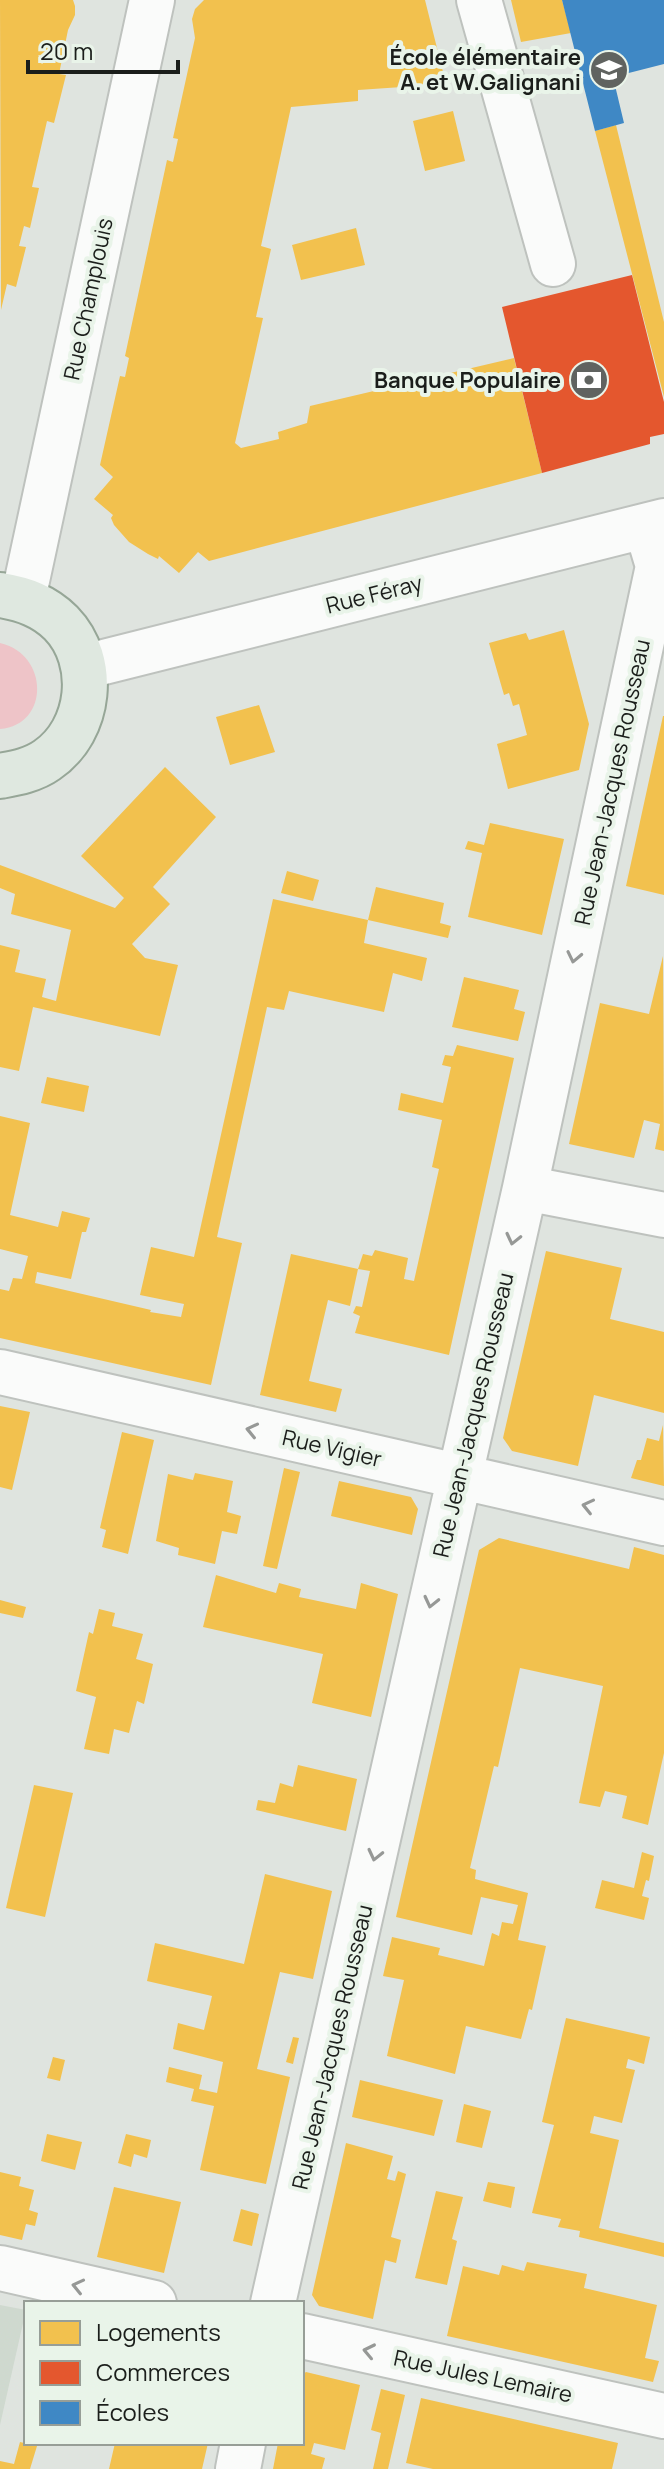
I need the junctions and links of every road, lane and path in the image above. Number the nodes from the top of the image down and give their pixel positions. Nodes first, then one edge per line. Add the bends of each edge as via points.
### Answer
1 (152, 0) edge
2 (479, 0) edge
3 (553, 264) dead end
4 (655, 524) edge
5 (11, 597) edge
6 (84, 667) junction
7 (0, 776) edge
8 (525, 1188) junction
9 (664, 1215) edge
10 (0, 1372) edge
11 (459, 1477) junction
12 (664, 1523) edge
13 (0, 2268) edge
14 (145, 2301) edge
15 (273, 2301) edge
16 (304, 2336) edge
17 (664, 2416) edge
18 (243, 2445) edge
19 (238, 2469) edge

1 - 5 street, Rue Champlouis
2 - 3 street
4 - 6 street, Rue Féray
4 -> 8 street, Rue Jean-Jacques Rousseau via 658,566
5 - 6 main road via 44,609 62,625
6 - 7 main road via 86,693 67,742 48,760
8 - 9 street
8 -> 11 street, Rue Jean-Jacques Rousseau
11 -> 10 street, Rue Vigier
12 -> 11 street, Rue Vigier
11 -> 15 street, Rue Jean-Jacques Rousseau
14 -> 13 street
17 -> 16 street, Rue Jules Lemaire
18 - 19 street

